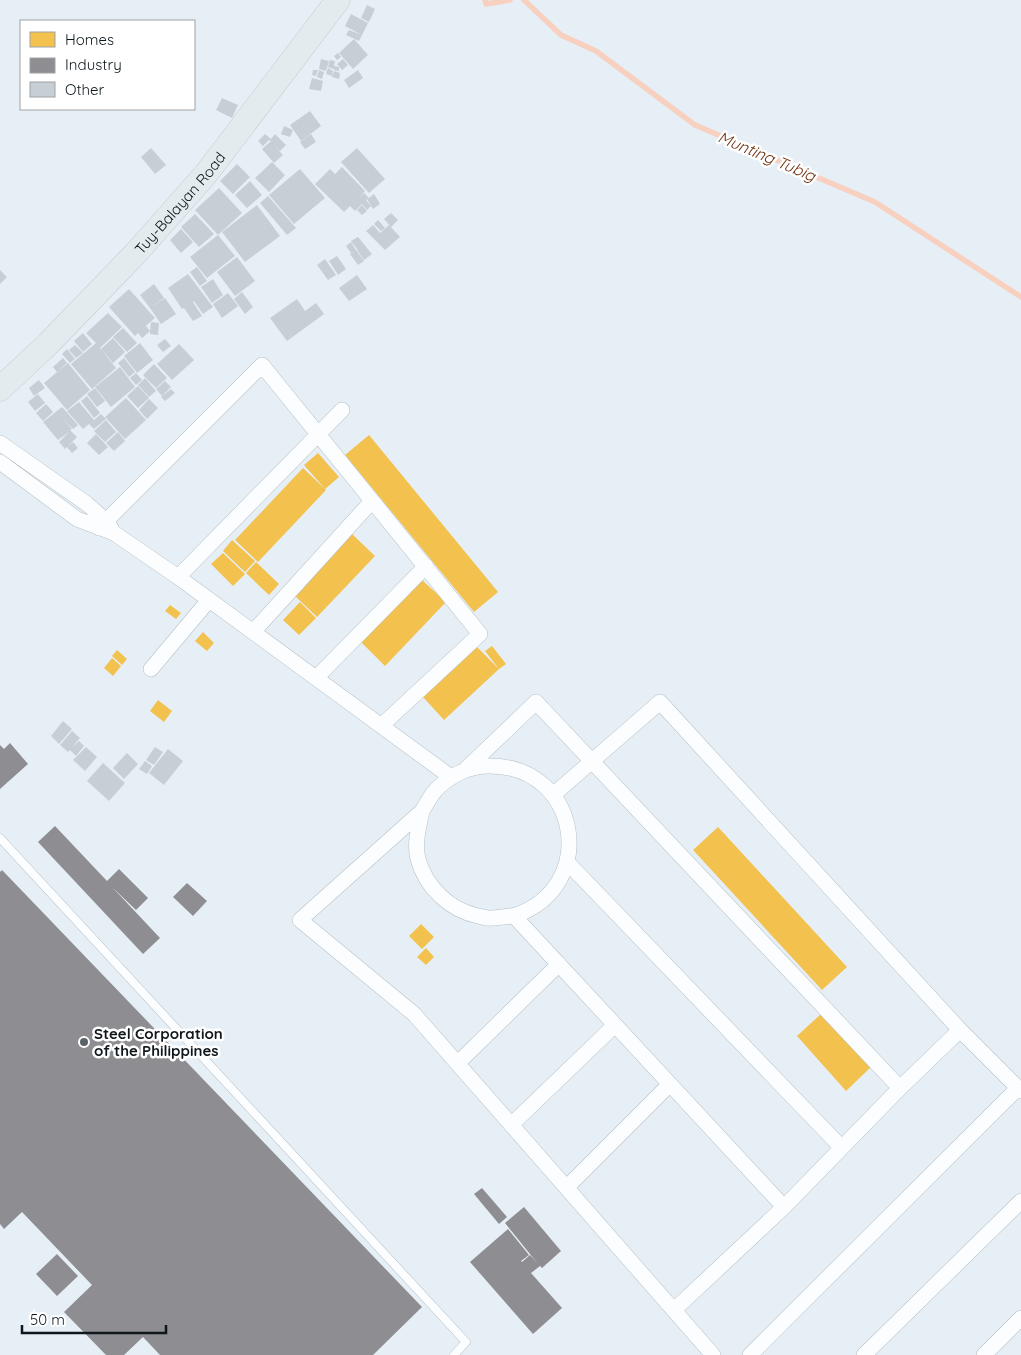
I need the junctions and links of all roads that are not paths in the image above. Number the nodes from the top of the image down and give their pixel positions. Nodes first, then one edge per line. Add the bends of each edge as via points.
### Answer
1 (338, 0) edge
2 (0, 389) edge
3 (342, 410) dead end
4 (318, 433) junction
5 (0, 443) edge
6 (0, 462) edge
7 (372, 501) junction
8 (106, 527) junction
9 (426, 566) junction
10 (178, 577) junction
11 (209, 600) junction
12 (253, 632) junction
13 (151, 668) dead end
14 (316, 678) junction
15 (381, 726) junction
16 (592, 761) junction
17 (465, 770) junction
18 (451, 777) junction
19 (553, 795) junction
20 (422, 811) junction
21 (0, 838) edge
22 (567, 862) junction
23 (514, 916) junction
24 (558, 964) junction
25 (615, 1025) junction
26 (960, 1030) junction
27 (458, 1063) junction
28 (670, 1084) junction
29 (900, 1088) junction
30 (1020, 1090) edge
31 (511, 1125) junction
32 (841, 1147) junction
33 (566, 1187) junction
34 (1021, 1201) edge
35 (784, 1207) junction
36 (674, 1310) junction
37 (1021, 1318) edge
38 (454, 1355) edge
39 (713, 1355) edge
40 (750, 1355) edge
41 (864, 1355) edge
42 (984, 1355) edge

1 - 2 main road, Tuy-Balayan Road via 206,174 135,254
3 - 4 street
4 - 7 street
4 - 8 street via 262,365
4 - 10 street
5 - 8 street via 87,504
6 - 8 street via 77,519
7 - 9 street
7 - 12 street
8 - 10 street
9 - 14 street
9 - 15 street via 480,634
10 - 11 street
11 - 12 street
11 - 13 street
12 - 14 street
14 - 15 street
15 - 18 street
16 - 17 street via 536,702
16 - 19 street
16 - 26 street via 660,702
16 - 29 street
17 - 18 street
17 - 19 street via 484,765 522,771 540,781
18 - 20 street via 434,792
19 - 22 street via 563,810 568,827
20 - 23 street via 417,835 418,859 428,882 444,901 466,913 490,918
20 - 27 street via 300,920 414,1014
21 - 38 lane via 466,1342
22 - 23 street via 560,880 548,896
22 - 32 street
23 - 24 street
24 - 25 street
24 - 27 street
25 - 28 street
25 - 31 street
26 - 29 street
26 - 30 street
27 - 31 street
28 - 33 street
28 - 35 street
29 - 32 street
30 - 40 street
31 - 33 street
32 - 35 street
33 - 36 street
34 - 41 street
35 - 36 street
36 - 39 street
37 - 42 street

